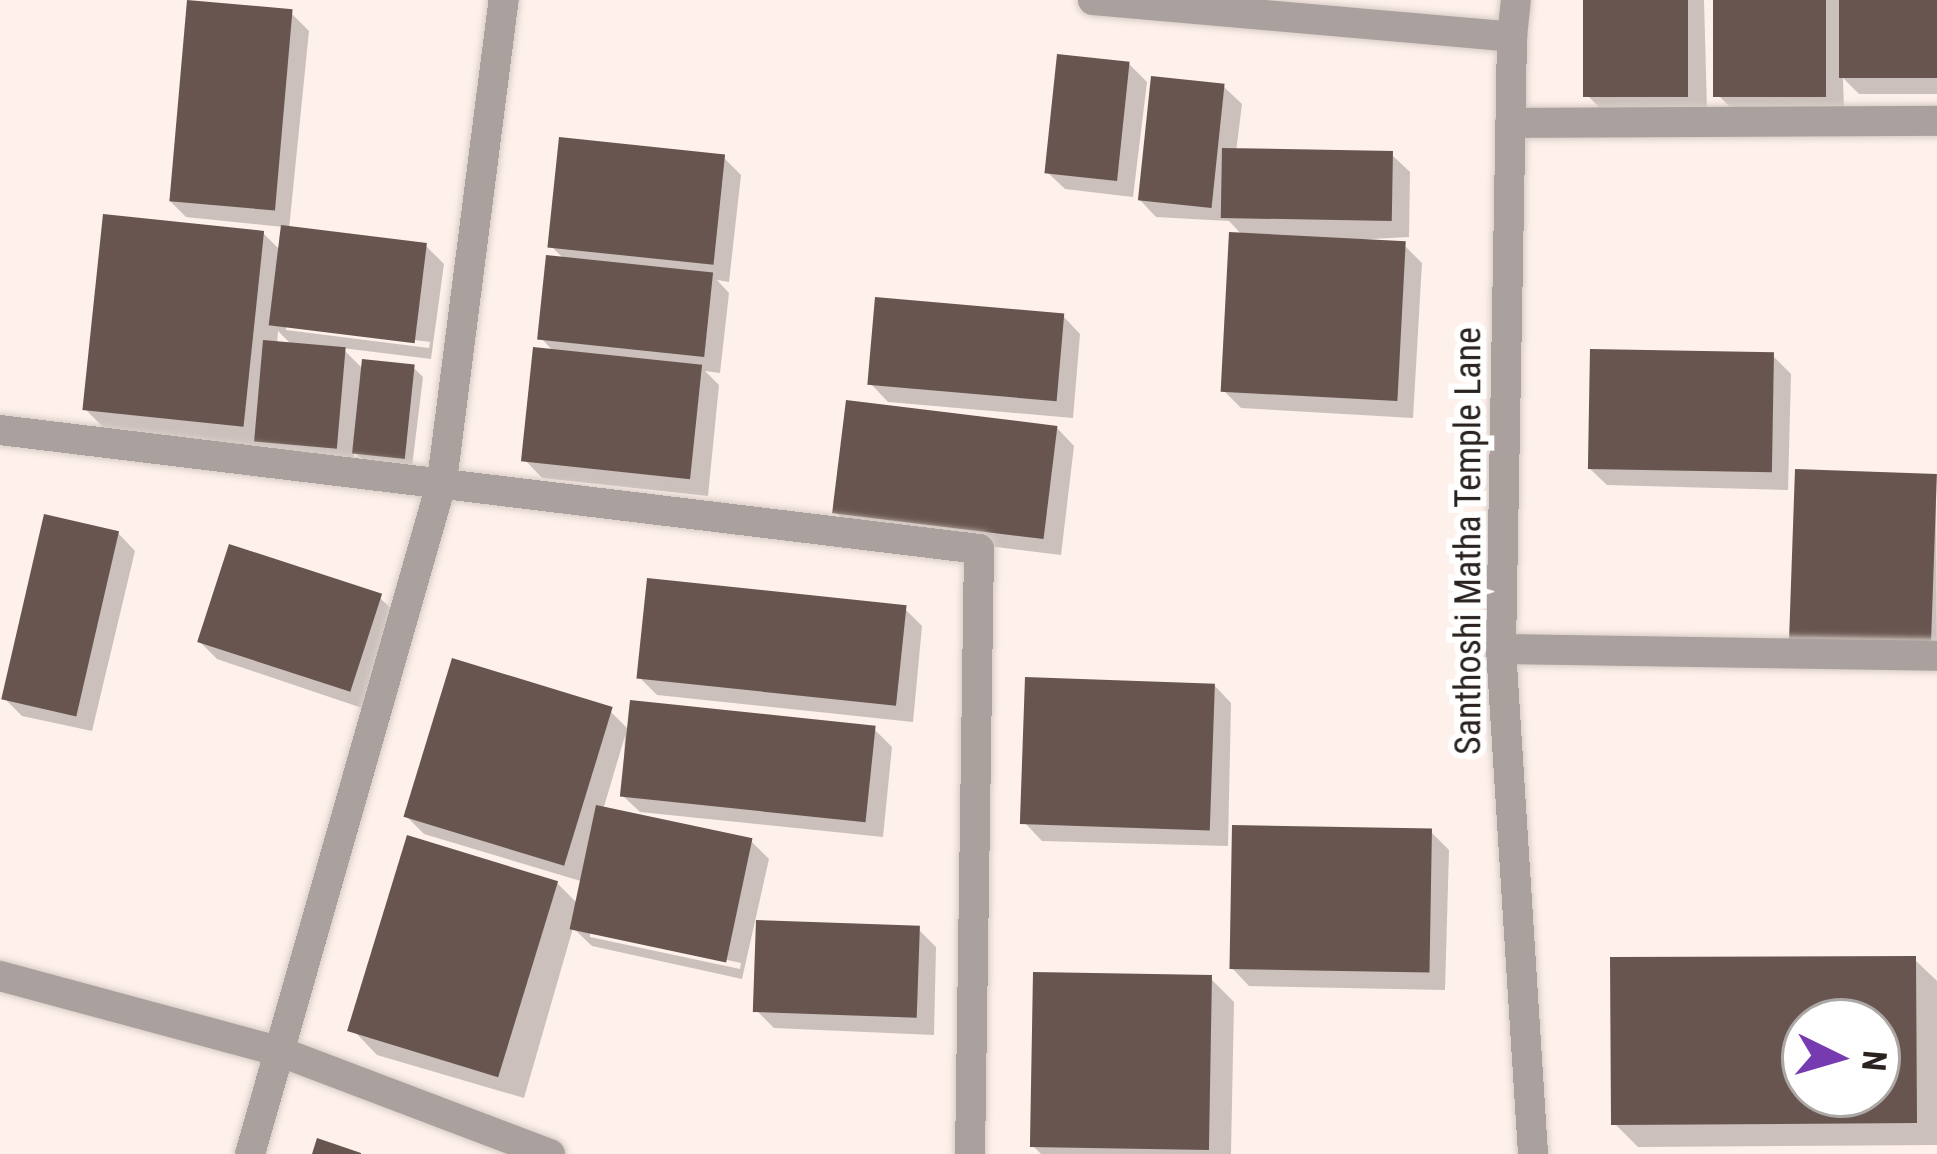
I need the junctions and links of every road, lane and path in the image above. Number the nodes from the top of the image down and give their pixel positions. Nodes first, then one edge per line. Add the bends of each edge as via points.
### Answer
1 (504, 0) edge
2 (1093, 0) edge
3 (1516, 0) edge
4 (1513, 37) junction
5 (1937, 121) edge
6 (1510, 123) junction
7 (0, 430) edge
8 (442, 481) junction
9 (1501, 649) junction
10 (1937, 656) edge
11 (0, 976) edge
12 (281, 1052) junction
13 (250, 1154) edge
14 (550, 1154) edge
15 (970, 1154) edge
16 (1533, 1154) edge

1 - 8 street
2 - 4 street
3 - 4 street, Santhoshi Matha Temple Lane
4 - 6 street, Santhoshi Matha Temple Lane
5 - 6 street
6 - 9 street, Santhoshi Matha Temple Lane
7 - 8 street
8 - 12 street
8 - 15 street via 979,549
9 - 10 street
9 - 16 street, Santhoshi Matha Temple Lane
11 - 12 street
12 - 13 street
12 - 14 street

